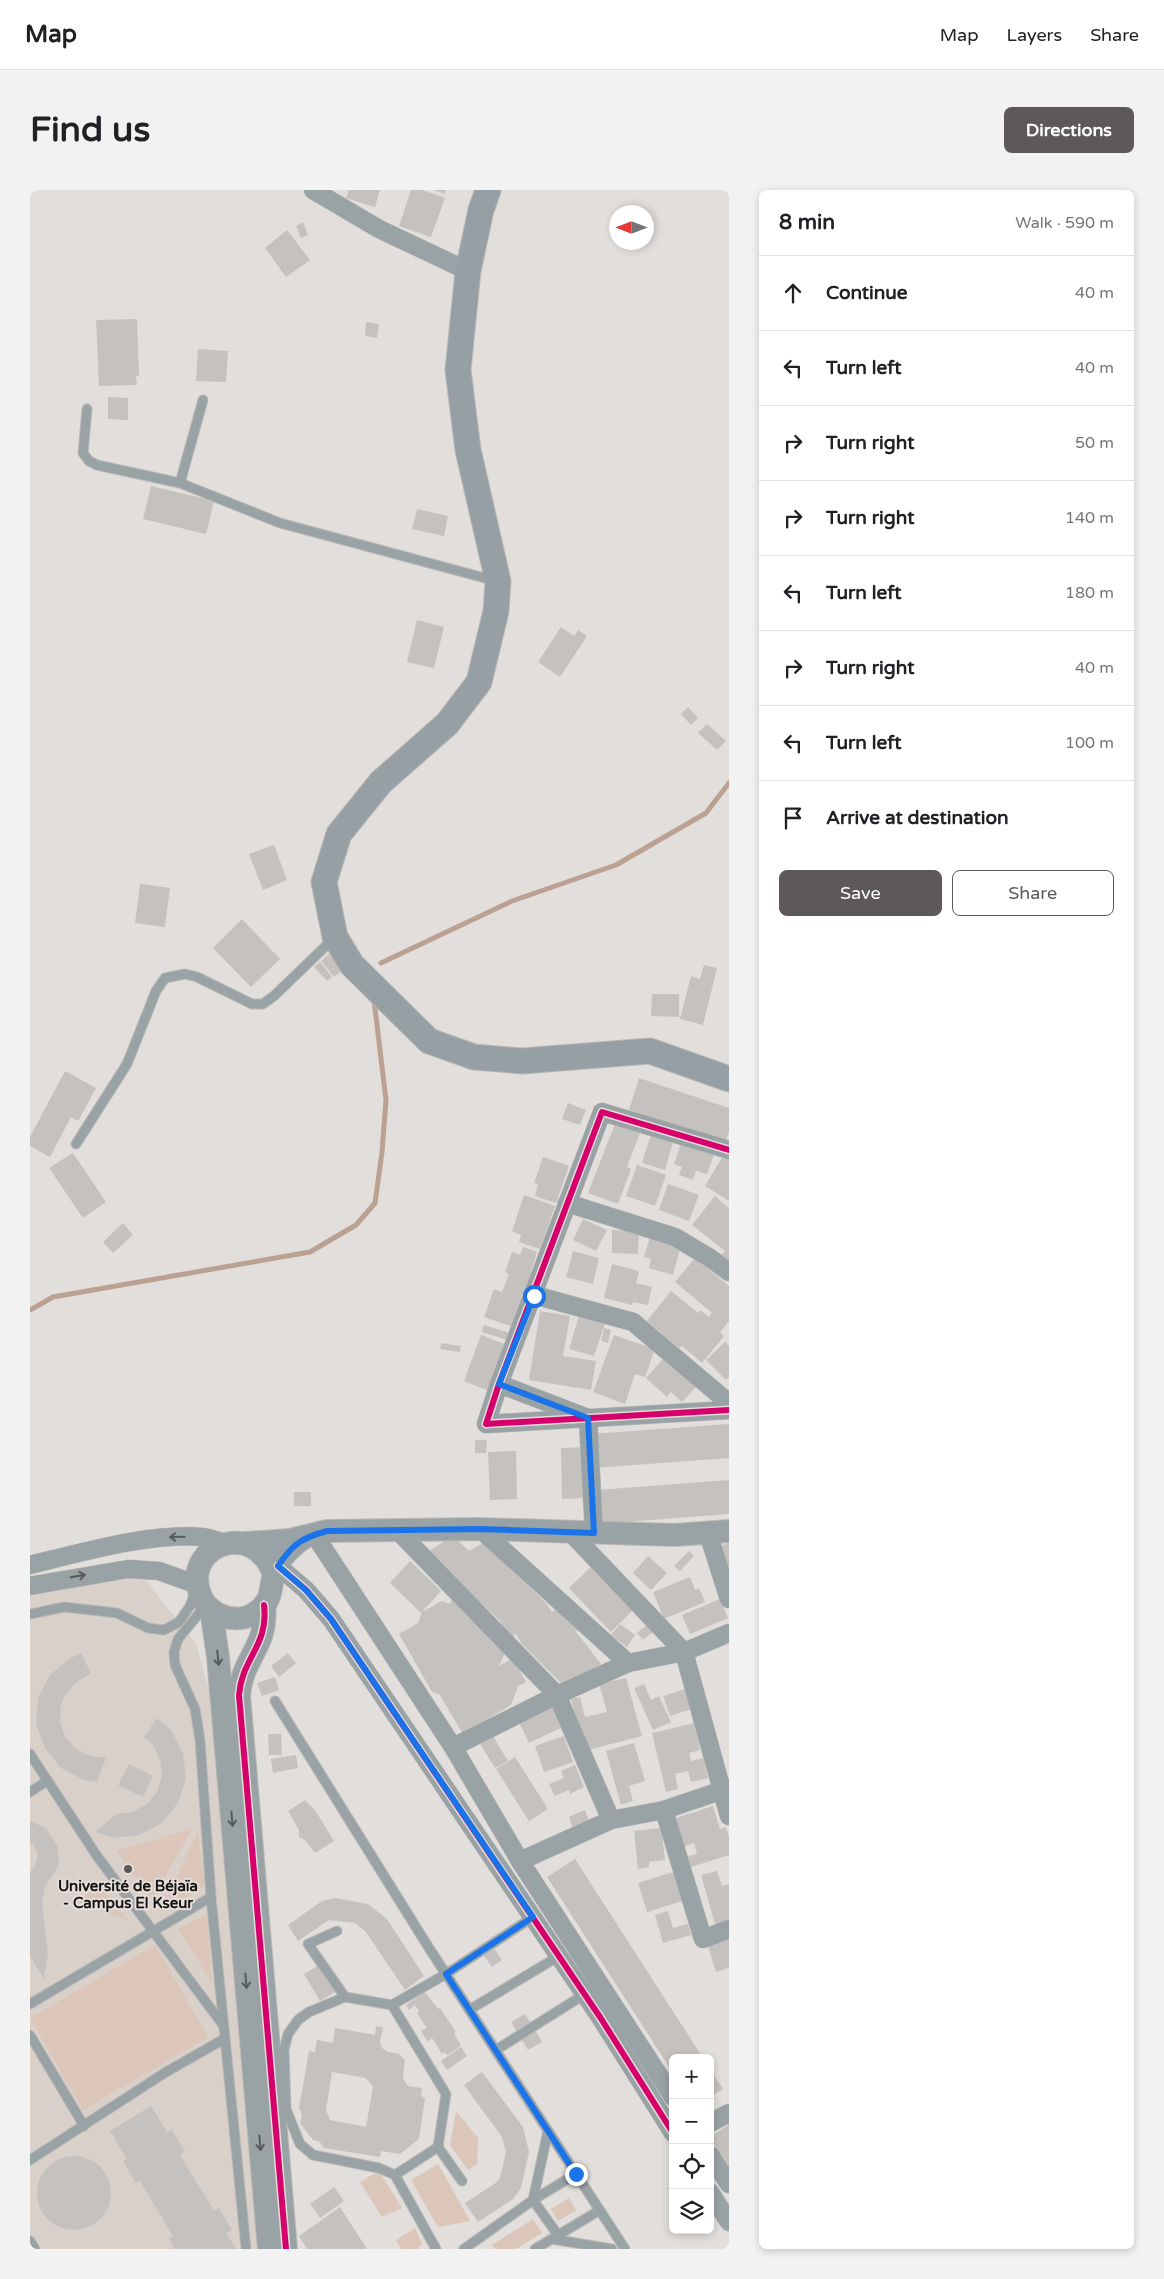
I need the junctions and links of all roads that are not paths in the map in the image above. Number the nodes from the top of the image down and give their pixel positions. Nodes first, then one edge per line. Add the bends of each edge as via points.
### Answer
1 (313, 190) edge
2 (488, 190) edge
3 (468, 271) junction
4 (203, 400) dead end
5 (87, 409) dead end
6 (180, 483) junction
7 (498, 581) junction
8 (335, 937) junction
9 (729, 1079) edge
10 (76, 1144) dead end
11 (729, 1150) edge
12 (567, 1203) junction
13 (729, 1272) edge
14 (534, 1296) junction
15 (499, 1384) junction
16 (729, 1402) edge
17 (729, 1410) edge
18 (588, 1418) junction
19 (480, 1529) junction
20 (397, 1530) junction
21 (719, 1532) edge
22 (572, 1533) junction
23 (594, 1533) junction
24 (310, 1535) junction
25 (236, 1544) junction
26 (30, 1565) edge
27 (276, 1570) junction
28 (30, 1586) edge
29 (729, 1599) edge
30 (205, 1600) junction
31 (264, 1606) junction
32 (30, 1614) edge
33 (729, 1632) edge
34 (684, 1652) junction
35 (628, 1664) junction
36 (557, 1694) junction
37 (275, 1701) dead end
38 (453, 1746) junction
39 (30, 1754) edge
40 (46, 1781) junction
41 (726, 1790) edge
42 (30, 1792) edge
43 (664, 1810) junction
44 (729, 1816) edge
45 (611, 1820) junction
46 (520, 1861) junction
47 (211, 1896) junction
48 (533, 1917) junction
49 (154, 1930) junction
50 (729, 1930) edge
51 (336, 1932) dead end
52 (559, 1956) junction
53 (446, 1974) junction
54 (585, 1994) junction
55 (345, 1997) junction
56 (30, 2004) edge
57 (392, 2005) junction
58 (469, 2010) junction
59 (223, 2025) junction
60 (30, 2035) edge
61 (224, 2039) junction
62 (496, 2050) junction
63 (669, 2091) edge
64 (729, 2113) edge
65 (714, 2122) edge
66 (84, 2126) junction
67 (669, 2127) edge
68 (548, 2131) junction
69 (438, 2147) junction
70 (30, 2160) edge
71 (714, 2161) edge
72 (576, 2174) junction
73 (395, 2175) junction
74 (462, 2181) dead end
75 (729, 2184) edge
76 (714, 2198) edge
77 (533, 2200) junction
78 (600, 2210) junction
79 (729, 2222) edge
80 (555, 2237) junction
81 (30, 2241) edge
82 (35, 2249) edge
83 (246, 2249) edge
84 (269, 2249) edge
85 (286, 2249) edge
86 (436, 2249) edge
87 (464, 2249) edge
88 (535, 2249) edge
89 (612, 2249) edge
90 (625, 2249) edge

1 - 3 street via 379,229
2 - 3 main road
3 - 7 main road via 458,370 468,450
4 - 6 lane
5 - 6 lane via 83,453 89,461
6 - 7 lane via 280,523
7 - 8 main road via 496,611 479,682 447,724 381,782 339,834 324,882
8 - 9 main road via 352,966 429,1041 474,1058 522,1061 650,1051
8 - 10 lane via 263,1004 252,1004 197,977 185,974 165,978 156,991 127,1064
11 - 12 street via 602,1112
12 - 13 street via 675,1237
12 - 14 street
14 - 15 street
14 - 16 street via 633,1322
15 - 18 street
15 - 18 street via 486,1424
17 - 18 street
18 - 23 street
19 - 20 street
19 - 22 street
19 - 35 street
20 - 24 street via 327,1531
20 - 36 street
21 - 23 street via 675,1535
21 - 29 street
22 - 23 street
22 - 34 street
24 - 25 street via 276,1542
24 - 27 street via 294,1545
24 - 38 street
25 -> 26 street via 204,1538 142,1540
25 - 27 street via 264,1555
25 - 30 street via 207,1555 201,1564
27 - 31 street via 270,1596
27 - 48 street via 306,1590 331,1619
28 -> 30 street via 128,1569 159,1570
30 - 31 street via 228,1618 238,1618
30 - 32 lane via 190,1606 179,1622 164,1630 148,1628 117,1612 64,1607
30 - 47 lane via 182,1632 174,1652 175,1665 195,1709 200,1740
30 -> 84 street via 218,1658
31 - 85 street via 264,1630 243,1674 239,1695
33 - 34 street
34 - 35 street
34 - 41 street
35 - 36 street
36 - 38 street
36 - 45 street
37 - 53 lane
38 - 46 street
39 - 40 lane
40 - 42 lane
40 - 49 lane via 108,1872
41 - 43 street
41 - 44 street
43 - 45 street
43 - 50 street via 703,1939
45 - 46 street
46 - 63 street
47 - 49 lane
47 - 59 lane
48 - 52 street
48 - 53 lane
49 - 56 lane
49 - 59 lane
51 - 55 lane via 308,1944
52 - 54 street
52 - 58 lane
53 - 57 lane
53 - 58 lane
54 - 62 lane
54 - 67 street
55 - 57 lane
55 - 73 lane via 309,2012 288,2034 284,2050 286,2109 300,2144 313,2154 379,2168
57 - 69 lane via 446,2094
58 - 62 lane
59 - 61 lane
60 - 66 lane
61 - 66 lane via 166,2072
61 - 83 lane
62 - 68 lane
64 - 65 street
66 - 70 lane
68 - 72 lane
68 - 77 lane
69 - 73 lane
69 - 74 lane
71 - 75 street
72 - 77 lane
72 - 78 lane
73 - 86 lane
76 - 79 street
77 - 80 lane
77 - 87 lane
78 - 80 lane
78 - 90 lane
80 - 88 lane
80 - 89 lane
81 - 82 lane

